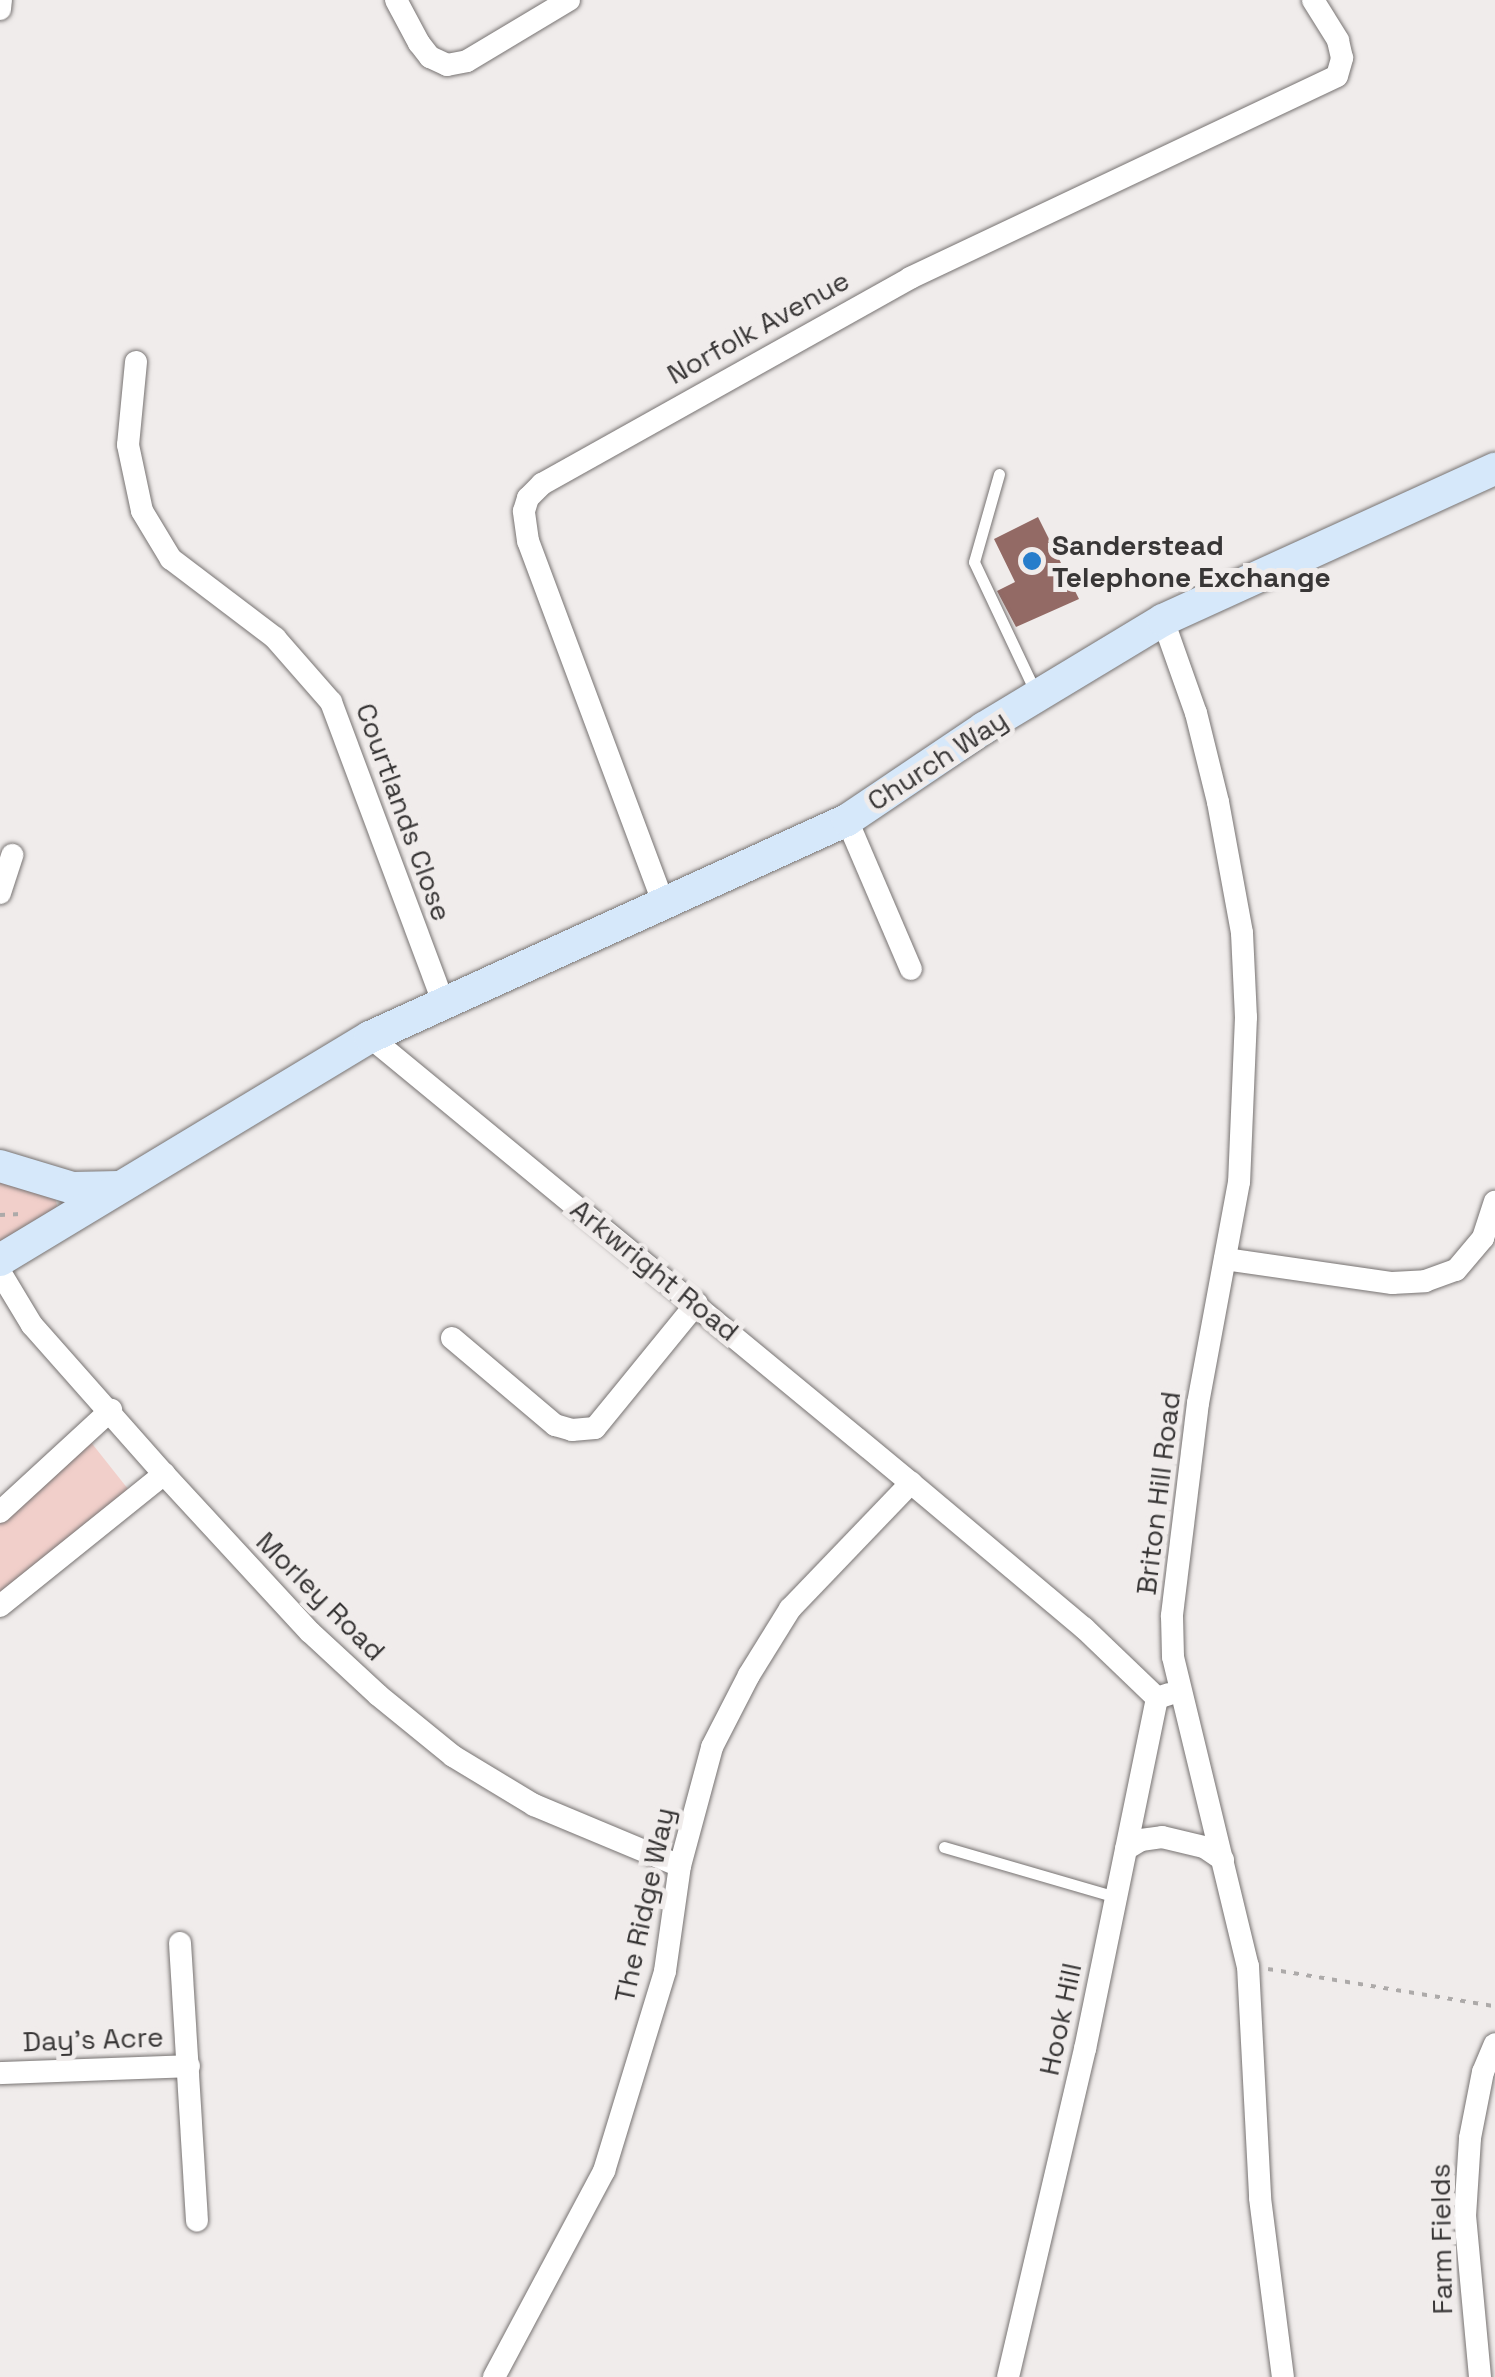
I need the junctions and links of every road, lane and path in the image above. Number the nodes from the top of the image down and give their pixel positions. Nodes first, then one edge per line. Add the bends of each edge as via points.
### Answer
1 (1, 0) edge
2 (396, 0) edge
3 (569, 0) edge
4 (1312, 0) edge
5 (0, 9) edge
6 (136, 362) dead end
7 (1495, 468) edge
8 (999, 474) dead end
9 (1163, 620) junction
10 (1037, 695) junction
11 (847, 820) junction
12 (12, 856) dead end
13 (0, 893) edge
14 (662, 902) junction
15 (910, 968) dead end
16 (443, 1002) junction
17 (370, 1037) junction
18 (0, 1166) edge
19 (46, 1180) junction
20 (120, 1188) junction
21 (1495, 1202) edge
22 (54, 1228) junction
23 (1225, 1258) junction
24 (0, 1260) edge
25 (0, 1272) edge
26 (697, 1303) junction
27 (452, 1338) dead end
28 (111, 1410) junction
29 (164, 1474) junction
30 (911, 1483) junction
31 (0, 1512) edge
32 (0, 1606) edge
33 (1182, 1689) junction
34 (1157, 1698) junction
35 (944, 1847) dead end
36 (1126, 1848) junction
37 (1223, 1860) junction
38 (680, 1866) junction
39 (1116, 1897) junction
40 (180, 1942) dead end
41 (1248, 1966) junction
42 (1495, 2006) edge
43 (1495, 2044) edge
44 (189, 2066) junction
45 (0, 2073) edge
46 (197, 2220) dead end
47 (494, 2377) edge
48 (1008, 2377) edge
49 (1283, 2377) edge
50 (1480, 2377) edge

1 - 5 street
2 - 3 street via 418,43 447,65 467,61
4 - 14 street, Norfolk Avenue via 1338,40 1337,76 910,278 625,436 528,498 528,541
6 - 16 street, Courtlands Close via 128,445 142,511 172,558 275,638 331,702
7 - 9 street, Church Way
8 - 10 lane via 974,562
9 - 10 street, Church Way
9 - 23 street, Briton Hill Road via 1196,713 1242,933 1246,1101
10 - 11 street, Church Way
11 - 14 street, Church Way
11 - 15 street
12 - 13 street
14 - 16 street, Church Way
16 - 17 street, Church Way
17 - 20 street
17 - 26 street, Arkwright Road
18 - 19 street
19 - 20 street via 86,1190
19 - 22 street via 65,1205
20 - 22 street
21 - 23 street via 1483,1238 1456,1270 1425,1281 1392,1283
22 - 24 street
23 - 33 street, Briton Hill Road via 1198,1403 1172,1616
25 - 28 street, Morley Road via 32,1325
26 - 27 street via 595,1428 555,1425
26 - 30 street, Arkwright Road
28 - 29 street, Morley Road
28 - 31 street
29 - 32 street
29 - 38 street, Morley Road via 310,1632 453,1756 534,1805
30 - 34 street, Arkwright Road
30 - 38 street, The Ridge Way via 790,1609 748,1675 712,1748
33 - 34 street
33 - 37 street, Briton Hill Road
34 - 36 street, Hook Hill
35 - 39 lane
36 - 37 street via 1162,1837 1204,1847
36 - 39 street, Hook Hill
37 - 41 street, Briton Hill Road
38 - 47 street, The Ridge Way via 665,1971 604,2172
39 - 48 street, Hook Hill
40 - 44 street, Day's Acre
41 - 42 path
41 - 49 street, Briton Hill Road via 1260,2198
43 - 50 street, Farm Fields via 1470,2138 1465,2216
44 - 45 street, Day's Acre
44 - 46 street, Day's Acre

